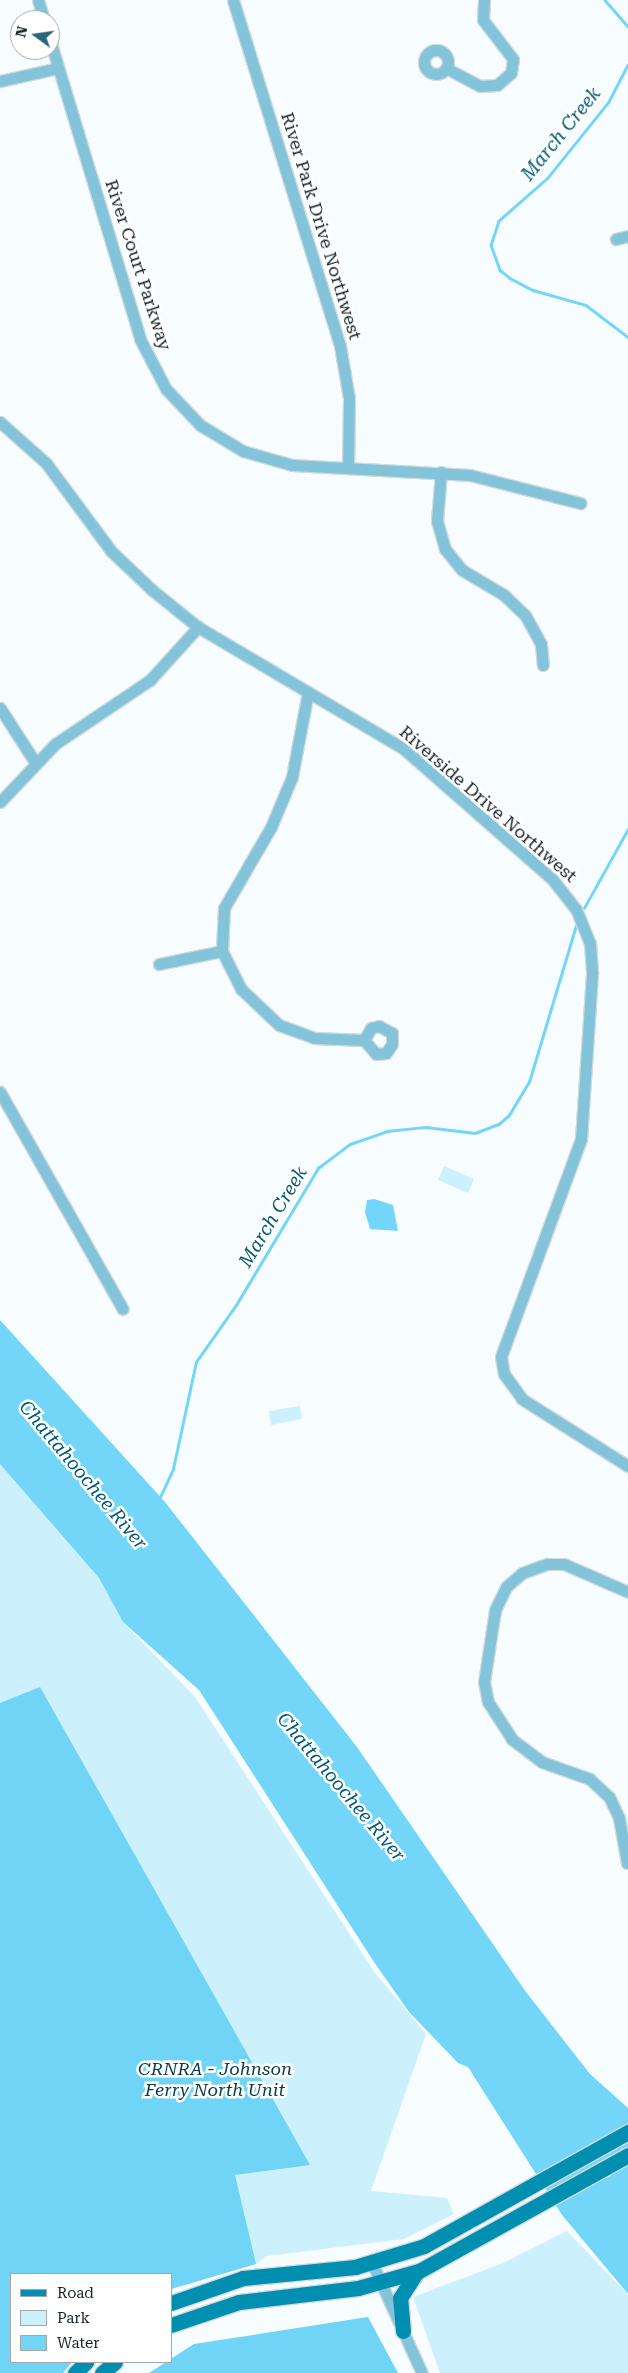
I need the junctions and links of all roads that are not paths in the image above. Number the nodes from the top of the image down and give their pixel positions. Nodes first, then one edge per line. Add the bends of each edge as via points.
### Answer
1 (233, 0) edge
2 (484, 0) edge
3 (56, 60) edge
4 (58, 68) junction
5 (446, 68) dead end
6 (0, 82) edge
7 (628, 236) edge
8 (616, 239) dead end
9 (0, 422) edge
10 (348, 468) junction
11 (441, 472) junction
12 (580, 503) dead end
13 (198, 627) junction
14 (543, 665) dead end
15 (308, 692) junction
16 (0, 708) edge
17 (35, 762) junction
18 (0, 802) edge
19 (222, 951) junction
20 (159, 964) dead end
21 (364, 1040) dead end
22 (0, 1092) edge
23 (123, 1309) dead end
24 (628, 1466) edge
25 (628, 1592) edge
26 (627, 1863) dead end
27 (628, 2132) edge
28 (628, 2155) edge
29 (372, 2263) junction
30 (417, 2272) junction
31 (380, 2283) junction
32 (172, 2303) edge
33 (172, 2325) edge
34 (403, 2331) junction
35 (85, 2363) edge
36 (114, 2363) edge
37 (75, 2373) edge
38 (102, 2373) edge
39 (422, 2373) edge

1 - 10 street, River Park Drive Northwest via 340,346 349,398
2 - 5 street via 483,20 512,59 511,73 497,85 480,86
3 - 4 street, River Court Parkway
4 - 6 street
4 - 10 street, River Court Parkway via 140,339 166,389 200,425 242,451 292,465
7 - 8 street
9 - 13 street, Riverside Drive Northwest via 46,463 128,570
10 - 11 street, River Court Parkway
11 - 12 street, River Court Parkway via 499,480
11 - 14 street via 437,521 445,549 462,570 504,595 525,615 541,644
13 - 15 street, Riverside Drive Northwest
13 - 17 street via 150,680 76,727
15 - 19 street via 292,777 271,828 224,908
15 - 24 street, Riverside Drive Northwest via 404,748 553,880 584,925 592,974 581,1139 501,1357 504,1374 522,1399
16 - 17 street
17 - 18 street
19 - 20 street
19 - 21 street via 241,989 279,1025 314,1038
22 - 23 street
25 - 26 street via 564,1564 547,1564 522,1573 506,1587 495,1610 484,1682 488,1702 512,1739 542,1762 590,1779 609,1797 619,1818
27 - 29 main road via 424,2246
28 - 30 main road via 532,2212
29 - 31 street
29 - 32 main road via 244,2278
30 - 31 main road
30 - 34 main road via 400,2298
31 - 33 main road via 239,2302
31 - 34 street
34 - 39 street
35 - 37 main road
36 - 38 main road

